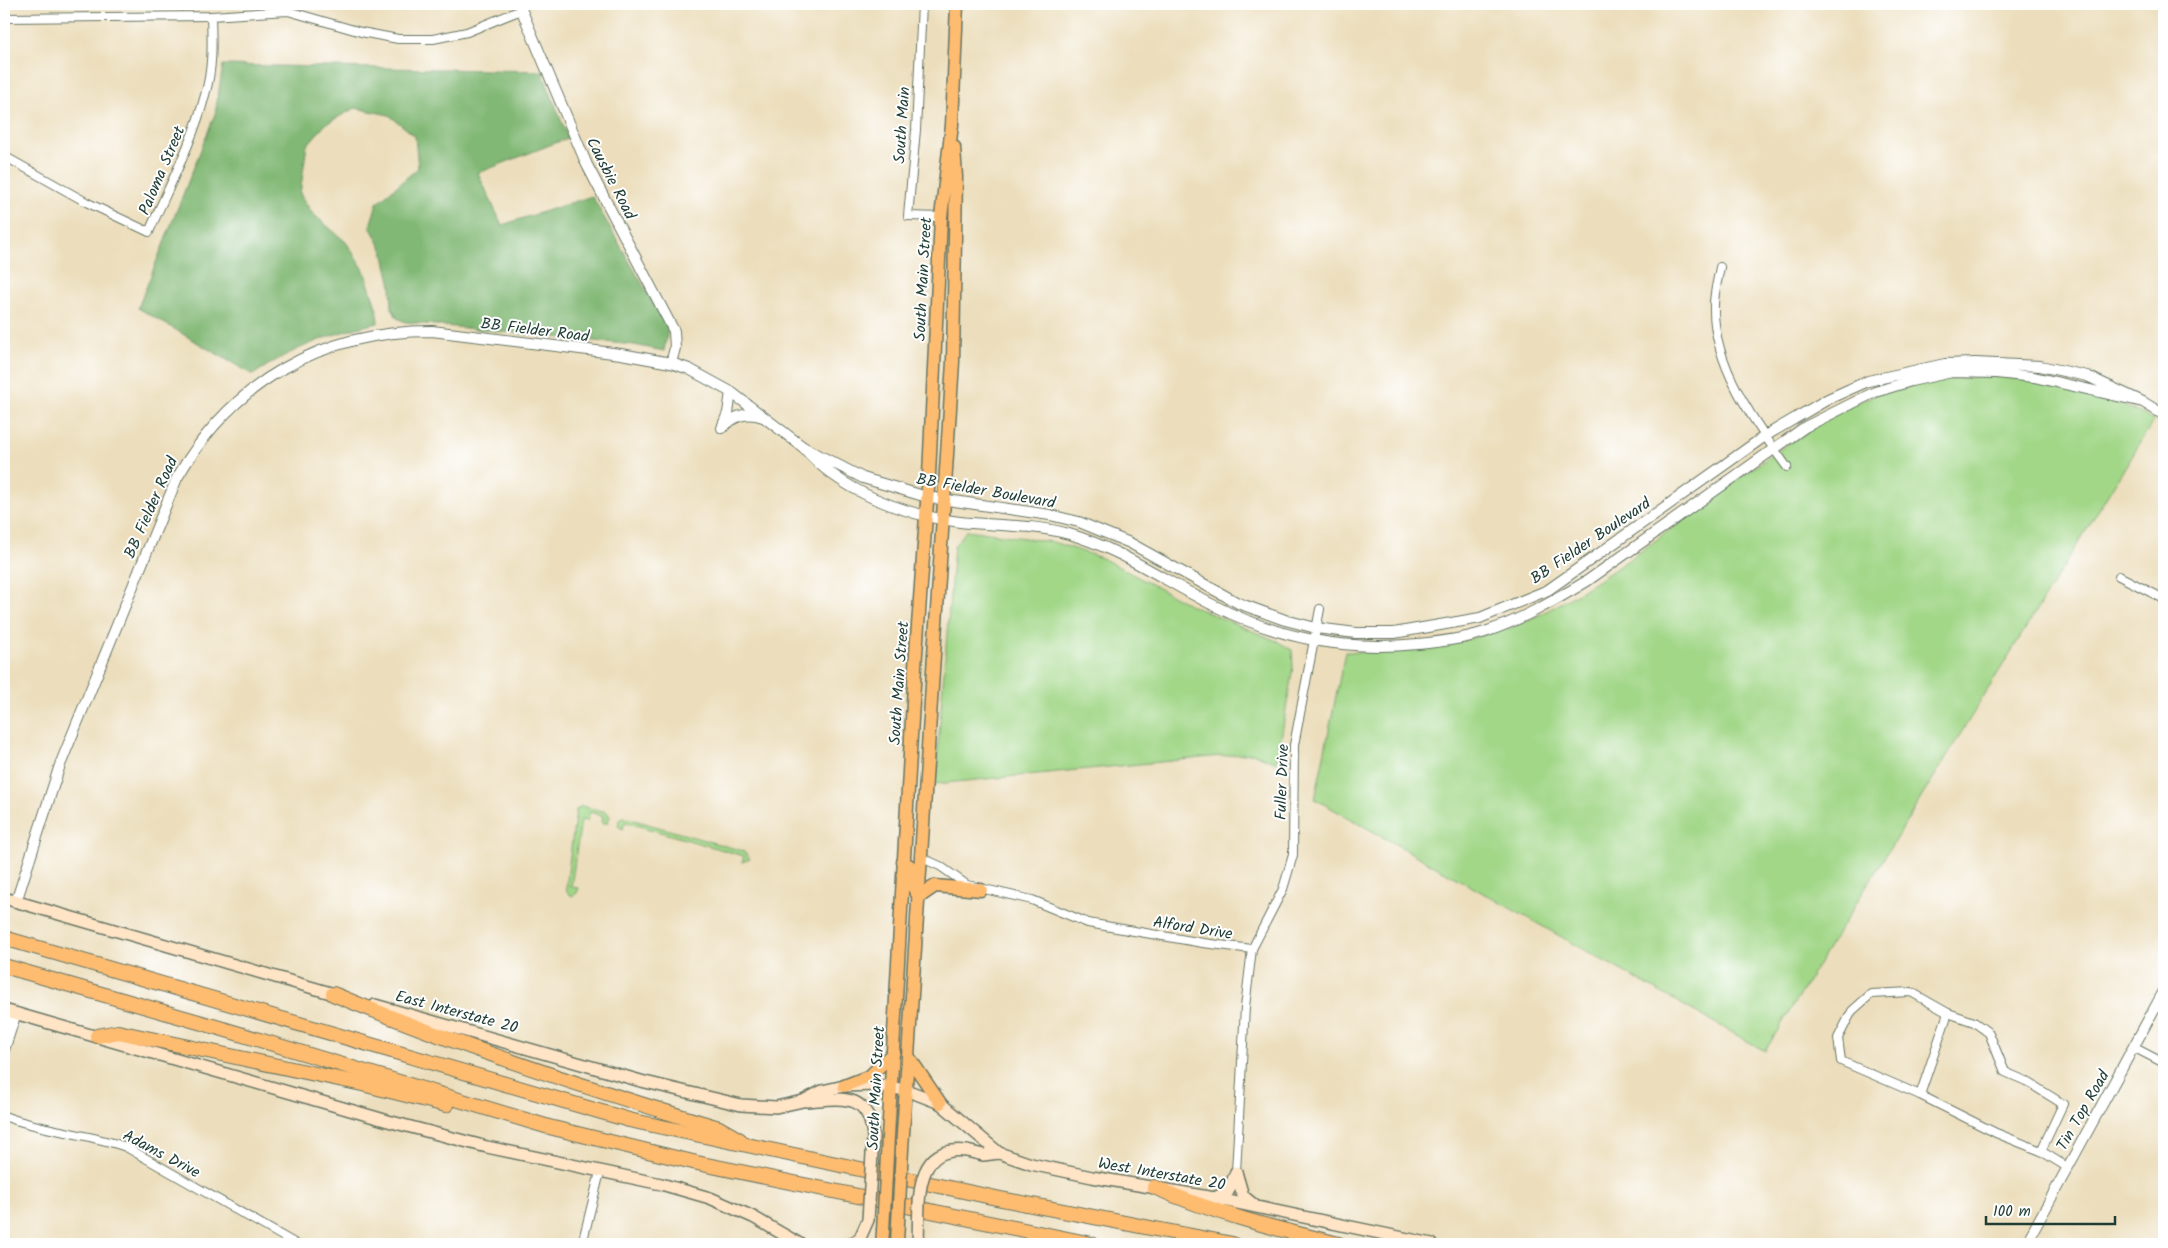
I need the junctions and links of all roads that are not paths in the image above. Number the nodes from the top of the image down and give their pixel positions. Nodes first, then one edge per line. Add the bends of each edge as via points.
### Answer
1 (922, 4) edge
2 (956, 4) edge
3 (520, 7) edge
4 (211, 16) junction
5 (4, 18) edge
6 (952, 125) junction
7 (4, 156) edge
8 (941, 217) junction
9 (1720, 266) dead end
10 (671, 363) junction
11 (731, 392) junction
12 (2143, 402) junction
13 (2164, 415) edge
14 (771, 420) junction
15 (1765, 436) junction
16 (803, 447) junction
17 (1773, 449) junction
18 (1787, 467) dead end
19 (927, 497) junction
20 (943, 500) junction
21 (926, 514) junction
22 (942, 518) junction
23 (2119, 576) dead end
24 (2164, 599) edge
25 (1320, 609) dead end
26 (1316, 628) junction
27 (1313, 642) junction
28 (906, 822) junction
29 (922, 858) junction
30 (903, 862) junction
31 (981, 890) junction
32 (919, 897) junction
33 (4, 898) edge
34 (16, 902) junction
35 (4, 938) edge
36 (1252, 949) junction
37 (4, 966) edge
38 (2164, 991) edge
39 (333, 994) junction
40 (4, 1010) edge
41 (1948, 1013) junction
42 (16, 1014) junction
43 (97, 1036) junction
44 (2135, 1048) junction
45 (4, 1050) edge
46 (894, 1052) junction
47 (910, 1059) junction
48 (2164, 1064) edge
49 (844, 1086) junction
50 (892, 1087) junction
51 (906, 1090) junction
52 (1920, 1095) junction
53 (803, 1101) junction
54 (940, 1103) junction
55 (469, 1104) junction
56 (4, 1116) edge
57 (753, 1148) junction
58 (2041, 1151) junction
59 (999, 1153) junction
60 (2067, 1167) junction
61 (600, 1172) junction
62 (1236, 1172) junction
63 (1154, 1187) junction
64 (1214, 1198) junction
65 (1255, 1206) junction
66 (856, 1241) edge
67 (882, 1242) edge
68 (897, 1243) edge
69 (918, 1243) edge
70 (296, 1244) edge
71 (582, 1244) edge
72 (801, 1244) edge
73 (1092, 1244) edge
74 (1233, 1244) edge
75 (1339, 1244) edge
76 (1432, 1244) edge
77 (2026, 1244) edge

1 - 8 street, South Main via 908,216
2 - 6 main road, South Main Street
3 - 4 street via 466,32 433,38 398,39 288,11
3 - 10 street, Causbie Road via 587,165 674,331 675,348
4 - 5 street
4 - 7 street, Paloma Street via 212,51 206,94 149,232 86,202
6 - 8 main road, South Main Street
6 - 20 main road, South Main Street via 956,177 953,362
8 - 19 main road, South Main Street
9 - 15 street via 1714,306 1726,368
10 - 11 street, BB Fielder Road
10 - 34 street, BB Fielder Road via 432,331 389,332 320,349 284,368 242,397 191,453 165,502 60,765
11 - 14 street, BB Fielder Road
11 - 14 street via 722,428 735,417 750,413
12 - 13 street, BB Fielder Boulevard
12 - 15 street, BB Fielder Boulevard via 2087,376 2040,366 1945,364 1868,380
12 - 17 street, BB Fielder Boulevard via 2034,377 1952,372 1911,380 1875,392 1805,427
14 - 16 street, BB Fielder Road
15 - 17 street
15 - 26 street, BB Fielder Boulevard via 1578,570 1548,590 1515,605 1480,618 1394,632 1356,633
16 - 19 street, BB Fielder Boulevard via 863,478
16 - 21 street, BB Fielder Boulevard via 818,465 841,481 867,495
17 - 18 street
17 - 27 street, BB Fielder Boulevard via 1587,582 1519,619 1483,633 1440,642 1353,647
19 - 20 street, BB Fielder Boulevard
19 - 21 main road, South Main Street
20 - 22 main road, South Main Street
20 - 26 street, BB Fielder Boulevard via 1079,522 1130,543 1258,611
21 - 22 street, BB Fielder Boulevard
21 - 28 main road, South Main Street
22 - 27 street, BB Fielder Boulevard via 1048,529 1091,541 1232,614
22 - 29 main road, South Main Street
23 - 24 street
25 - 26 street, Fuller Drive
26 - 27 street, Fuller Drive
27 - 36 street, Fuller Drive via 1294,745 1293,855 1283,889
28 - 29 main road via 917,853
28 - 30 main road, South Main Street
29 - 31 street, Alford Drive
29 - 32 main road, South Main Street
30 - 32 main road via 910,866 913,887
30 - 46 main road, South Main Street
31 - 32 main road via 935,886
31 - 36 street, Alford Drive via 1032,900 1088,923
32 - 47 main road, South Main Street
33 - 34 main road, East Interstate 20
34 - 39 main road, East Interstate 20
35 - 57 highway via 629,1120
36 - 62 street, Alford Drive via 1245,1007
37 - 55 highway via 334,1061
38 - 44 street, Tin Top Road
39 - 53 main road, East Interstate 20 via 641,1081 740,1105 776,1107
39 - 57 highway via 518,1065 719,1128
40 - 42 main road
41 - 52 street
41 - 52 street via 1910,992 1871,994 1852,1011 1838,1038 1841,1061
41 - 58 street via 1974,1022 1989,1033 2005,1072 2063,1104
42 - 43 main road
42 - 45 street
43 - 55 highway via 118,1032 362,1084 444,1105
43 - 61 main road via 388,1121
44 - 48 street
44 - 60 street, Tin Top Road
46 - 49 main road via 870,1076
46 - 50 main road, South Main Street
47 - 51 main road, South Main Street
47 - 54 main road
49 - 50 main road, East Interstate 20
49 - 53 main road, East Interstate 20 via 822,1091
50 - 51 main road, East Interstate 20
50 - 67 main road, South Main Street, bridge
51 - 54 main road, West Interstate 20
51 - 68 main road, South Main Street, bridge
52 - 58 street via 1996,1133
53 - 66 main road, bridge via 843,1098 854,1101 868,1114 873,1137 868,1220
54 - 59 main road, West Interstate 20
55 - 73 highway via 697,1164
56 - 70 street, Adams Drive via 28,1125 101,1138 126,1147
57 - 74 highway
58 - 60 street
59 - 63 main road, West Interstate 20 via 1040,1166
59 - 69 main road, bridge via 983,1155 955,1151 932,1161 923,1173
60 - 77 street, Tin Top Road
61 - 71 street
61 - 72 main road via 710,1198
62 - 64 main road via 1228,1192
62 - 65 main road via 1243,1196
63 - 64 main road, West Interstate 20
63 - 75 highway via 1179,1198
64 - 65 main road, West Interstate 20
65 - 76 main road, West Interstate 20

